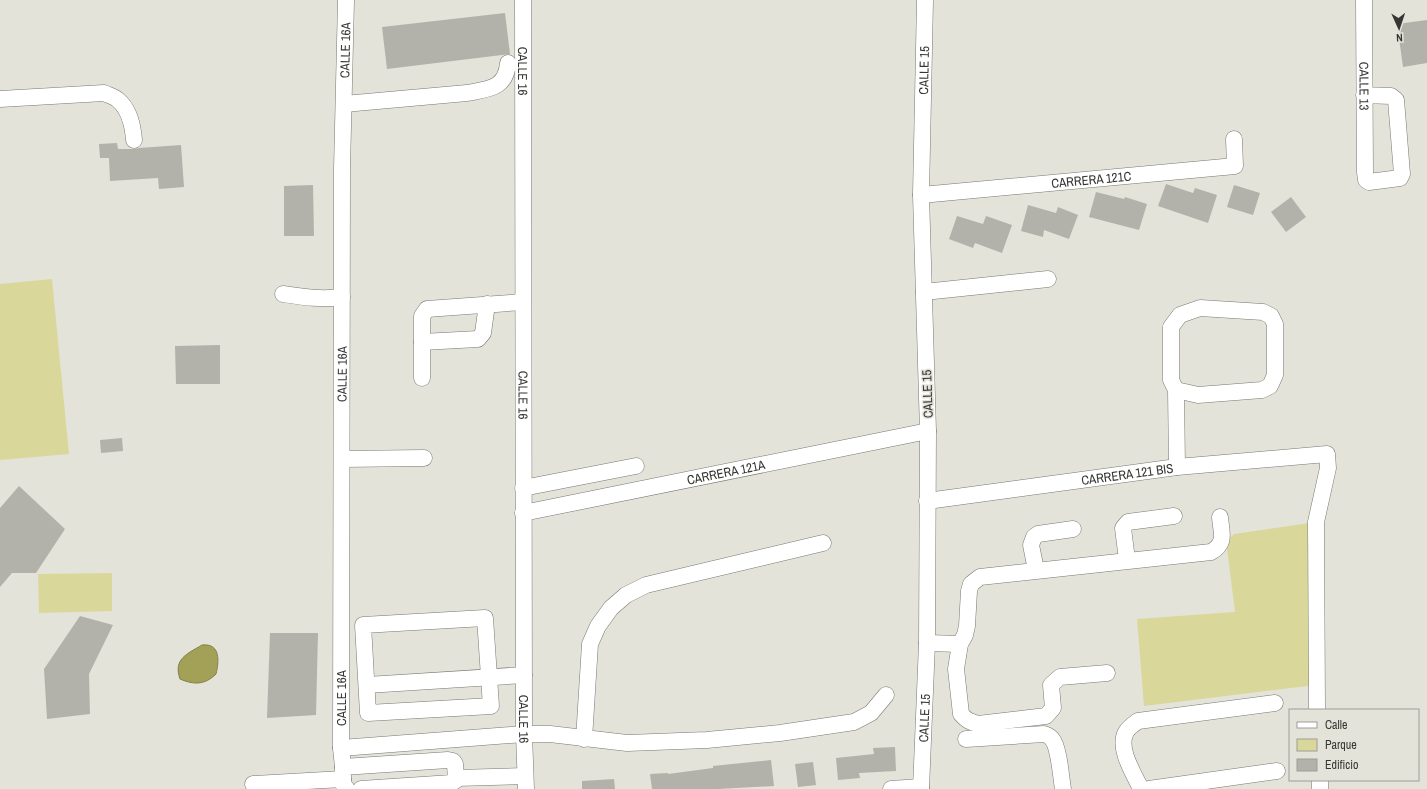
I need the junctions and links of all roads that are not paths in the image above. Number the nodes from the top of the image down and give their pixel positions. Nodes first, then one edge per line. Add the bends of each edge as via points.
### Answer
1 (346, 0) edge
2 (523, 0) edge
3 (925, 0) edge
4 (1364, 0) edge
5 (508, 63) dead end
6 (1364, 95) junction
7 (0, 99) edge
8 (344, 104) junction
9 (1234, 139) dead end
10 (134, 140) dead end
11 (921, 195) junction
12 (1048, 279) dead end
13 (924, 292) junction
14 (283, 294) dead end
15 (342, 297) junction
16 (523, 302) junction
17 (487, 304) junction
18 (422, 342) junction
19 (422, 378) dead end
20 (1176, 390) junction
21 (928, 431) junction
22 (424, 458) dead end
23 (342, 459) junction
24 (636, 466) dead end
25 (1177, 467) junction
26 (523, 488) junction
27 (927, 501) junction
28 (524, 513) junction
29 (1174, 516) dead end
30 (1220, 517) dead end
31 (1073, 529) dead end
32 (823, 543) dead end
33 (1127, 560) junction
34 (1036, 570) junction
35 (926, 644) junction
36 (960, 644) junction
37 (1107, 673) dead end
38 (524, 675) junction
39 (489, 677) junction
40 (367, 685) junction
41 (886, 695) dead end
42 (1275, 703) dead end
43 (1317, 709) edge
44 (524, 734) junction
45 (584, 739) junction
46 (966, 739) dead end
47 (341, 748) junction
48 (1277, 772) dead end
49 (344, 778) edge
50 (456, 778) junction
51 (525, 782) edge
52 (253, 784) dead end
53 (922, 788) edge
54 (361, 789) edge
55 (890, 789) edge
56 (1063, 789) edge
57 (1141, 789) edge
58 (1149, 789) edge

1 - 8 street, CALLE 16A
2 - 16 street, CALLE 16
3 - 11 street, CALLE 15
4 - 6 street, CALLE 13
5 - 8 street via 504,78 485,90
6 - 6 street, CALLE 13 via 1366,180 1369,182 1400,178 1402,174 1396,100 1390,96
7 - 10 street via 104,93 118,99 127,111
8 - 15 street, CALLE 16A
9 - 11 street, CARRERA 121C via 1235,166
11 - 13 street, CALLE 15
12 - 13 street
13 - 21 street, CALLE 15
14 - 15 street via 332,299
15 - 23 street, CALLE 16A
16 - 17 street
16 - 26 street, CALLE 16
17 - 18 street via 484,333 478,339
17 - 18 street via 427,309 422,316
18 - 19 street
20 - 20 street via 1198,395 1262,390 1270,386 1275,375 1275,324 1271,316 1262,312 1200,308 1180,315 1171,327 1171,380
20 - 25 street
21 - 27 street, CALLE 15
21 - 28 street, CARRERA 121A
22 - 23 street
23 - 47 street, CALLE 16A
24 - 26 street
25 - 27 street, CARRERA 121 BIS
25 - 43 street, CARRERA 121 BIS via 1327,454 1328,468 1316,522
26 - 28 street, CALLE 16
27 - 35 street, CALLE 15
28 - 38 street, CALLE 16
29 - 33 street via 1125,524 1123,528
30 - 33 street via 1222,541 1211,552
31 - 34 street via 1038,534 1034,537 1031,545
32 - 45 street via 646,585 626,595 606,614 590,644
33 - 34 street
34 - 36 street via 980,576 975,579 969,591 968,626
35 - 36 street
35 - 53 street, CALLE 15
36 - 37 street via 956,669 961,714 978,724 1046,716 1053,708 1051,685 1055,680
38 - 39 street
38 - 44 street, CALLE 16
39 - 40 street
39 - 40 street via 491,706 368,713
39 - 40 street via 485,618 363,625
41 - 45 street via 871,712 854,722 780,733 707,740 634,742
42 - 57 street via 1138,721 1125,732 1123,742 1125,754
44 - 45 street via 550,734
44 - 47 street
44 - 51 street, CALLE 16
46 - 56 street via 1048,735 1056,746
47 - 49 street, CALLE 16A
48 - 58 street
49 - 50 street via 451,760 455,764
49 - 52 street
50 - 51 street
50 - 54 street via 452,783
53 - 55 street

